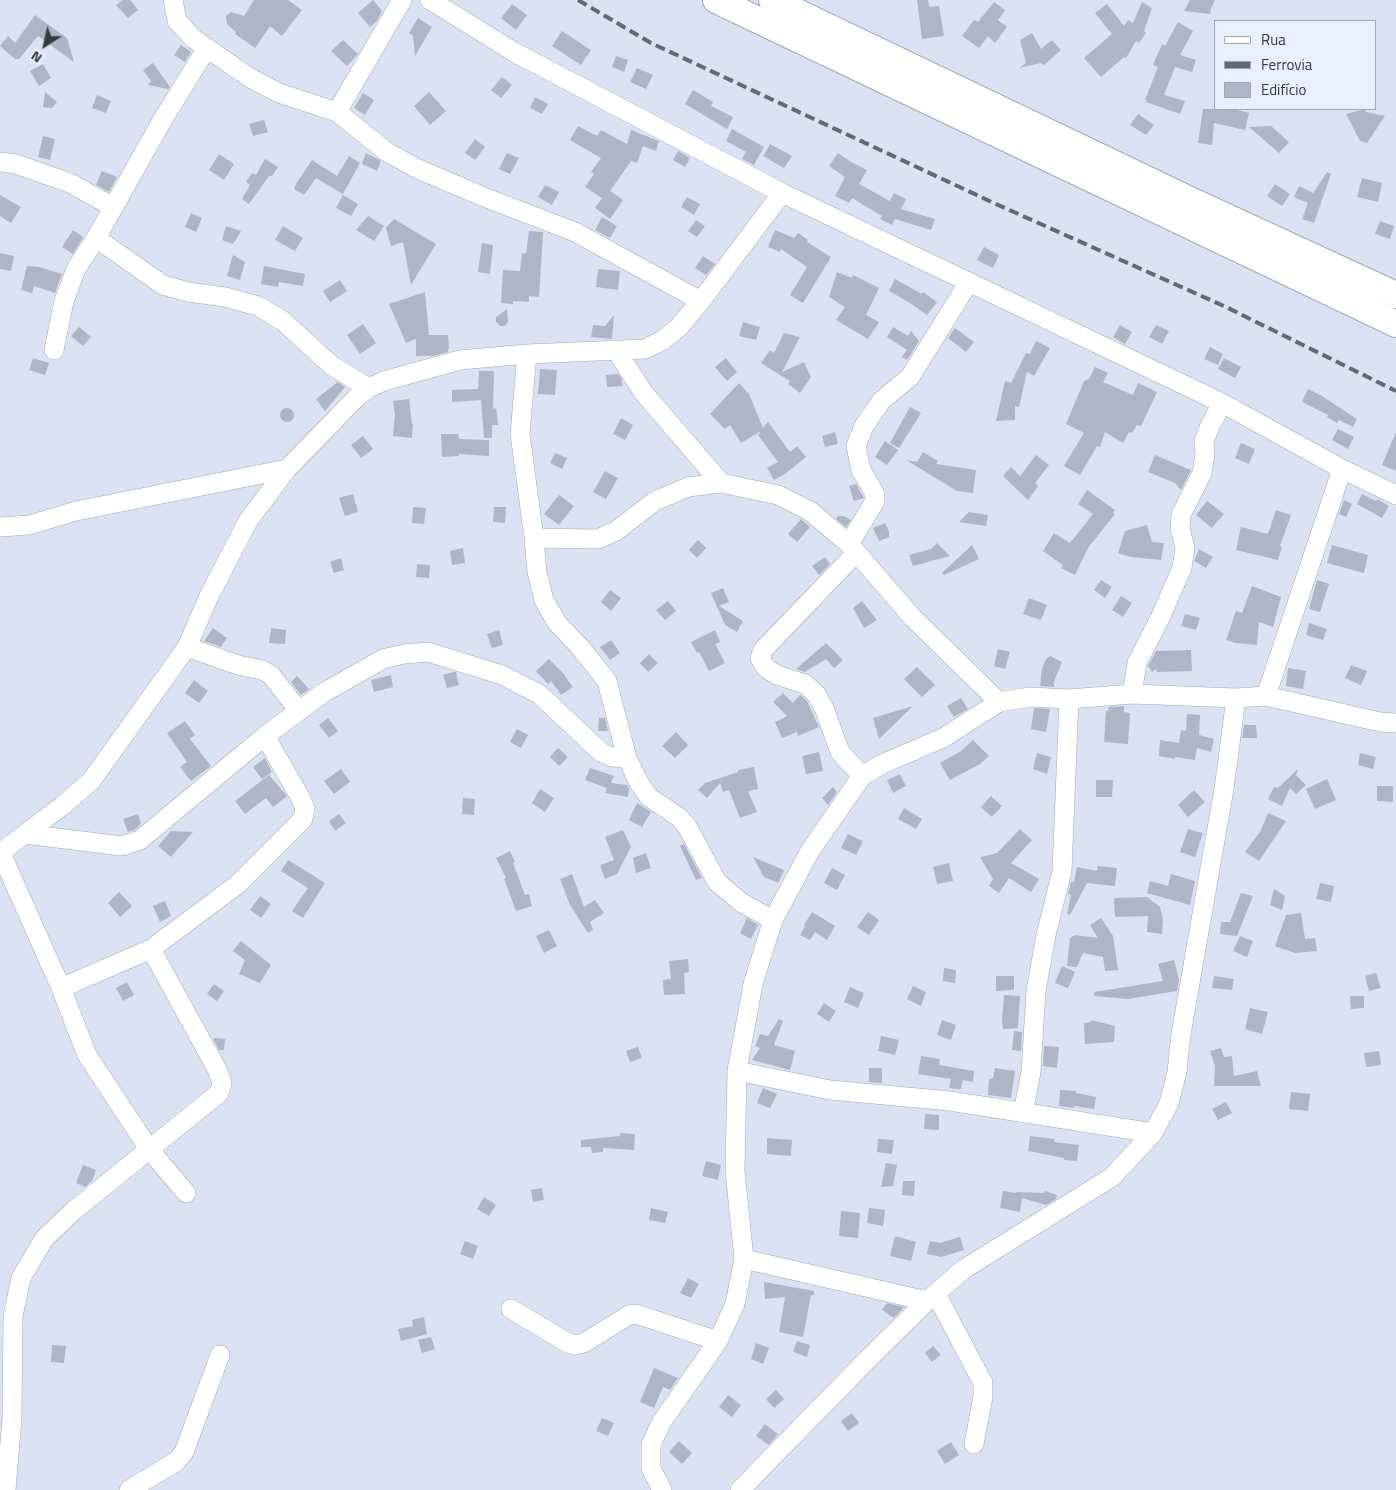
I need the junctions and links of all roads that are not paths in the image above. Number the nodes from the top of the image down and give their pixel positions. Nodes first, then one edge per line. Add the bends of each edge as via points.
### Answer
1 (172, 0) edge
2 (402, 0) edge
3 (430, 0) edge
4 (716, 0) edge
5 (772, 0) edge
6 (207, 48) junction
7 (337, 112) junction
8 (0, 162) edge
9 (782, 193) junction
10 (113, 207) junction
11 (96, 238) junction
12 (969, 282) junction
13 (1396, 295) edge
14 (701, 301) junction
15 (1396, 324) edge
16 (54, 350) dead end
17 (616, 350) junction
18 (527, 354) junction
19 (369, 388) junction
20 (1222, 403) junction
21 (287, 469) junction
22 (1342, 469) junction
23 (721, 483) junction
24 (1396, 495) edge
25 (0, 527) edge
26 (534, 538) junction
27 (852, 548) junction
28 (187, 647) junction
29 (1132, 694) junction
30 (1266, 696) junction
31 (1236, 698) junction
32 (1069, 699) junction
33 (999, 702) junction
34 (299, 711) junction
35 (1396, 723) edge
36 (265, 736) junction
37 (627, 758) junction
38 (862, 776) junction
39 (25, 834) junction
40 (0, 852) edge
41 (773, 920) junction
42 (151, 949) junction
43 (61, 988) junction
44 (737, 1071) junction
45 (1023, 1113) junction
46 (1153, 1133) junction
47 (149, 1149) junction
48 (186, 1194) dead end
49 (744, 1259) junction
50 (932, 1298) junction
51 (511, 1309) dead end
52 (718, 1341) junction
53 (220, 1355) dead end
54 (974, 1444) dead end
55 (6, 1490) edge
56 (129, 1490) edge
57 (662, 1490) edge
58 (740, 1490) edge

1 - 6 street via 177,22
2 - 7 street
3 - 9 street via 514,52
4 - 15 highway
5 - 13 highway
6 - 7 street via 250,78 279,93
6 - 10 street
7 - 14 street via 387,152 418,169 574,232
8 - 10 street via 16,164 70,183
9 - 12 street
9 - 14 street
10 - 11 street
11 - 16 street via 76,269 64,301
11 - 19 street via 163,285 258,306 283,322 331,365
12 - 20 street
12 - 27 street via 910,377 882,400 864,426 856,446 861,470 875,494 875,501
14 - 17 street via 663,340 645,349
17 - 18 street
17 - 23 street via 643,392
18 - 19 street via 460,360
18 - 26 street via 520,434
19 - 21 street
20 - 22 street
20 - 29 street via 1204,442 1202,472 1181,515 1180,528 1185,548 1182,568 1137,663
21 - 25 street via 76,510 29,526
21 - 28 street via 248,520
22 - 24 street
22 - 30 street
23 - 26 street via 688,487 655,501 616,531 598,539
23 - 27 street via 778,495 810,511
26 - 37 street via 544,600 557,623 607,680
27 - 33 street via 912,618
27 - 38 street via 763,650 760,658 766,668 805,684 816,694 840,752
28 - 34 street via 271,675
28 - 39 street via 91,781
29 - 31 street
29 - 32 street
30 - 31 street
30 - 35 street
31 - 46 street via 1224,789 1176,1072 1169,1103
32 - 33 street via 1030,697
32 - 45 street via 1062,871 1036,991 1032,1072
33 - 38 street via 943,738
34 - 36 street
34 - 37 street via 323,693 383,659 428,652 502,675 539,694 602,753
36 - 39 street via 140,840 122,846
36 - 42 street via 305,808 302,819 238,884
37 - 41 street via 649,796 680,818 688,828 717,882 742,903
38 - 41 street via 810,851
39 - 40 street
40 - 43 street
41 - 44 street via 754,984
42 - 43 street
42 - 47 street via 222,1083 220,1092
43 - 47 street via 87,1055
44 - 45 street via 830,1090 950,1101
44 - 49 street via 735,1171
45 - 46 street
46 - 50 street via 1112,1177 964,1269
47 - 48 street
47 - 55 street via 44,1239 21,1278 13,1316 12,1418
49 - 50 street
49 - 52 street via 735,1304
50 - 54 street via 983,1383
50 - 58 street
51 - 52 street via 575,1345 636,1314
52 - 57 street via 660,1423 651,1445 651,1468
53 - 56 street via 184,1452 177,1461

